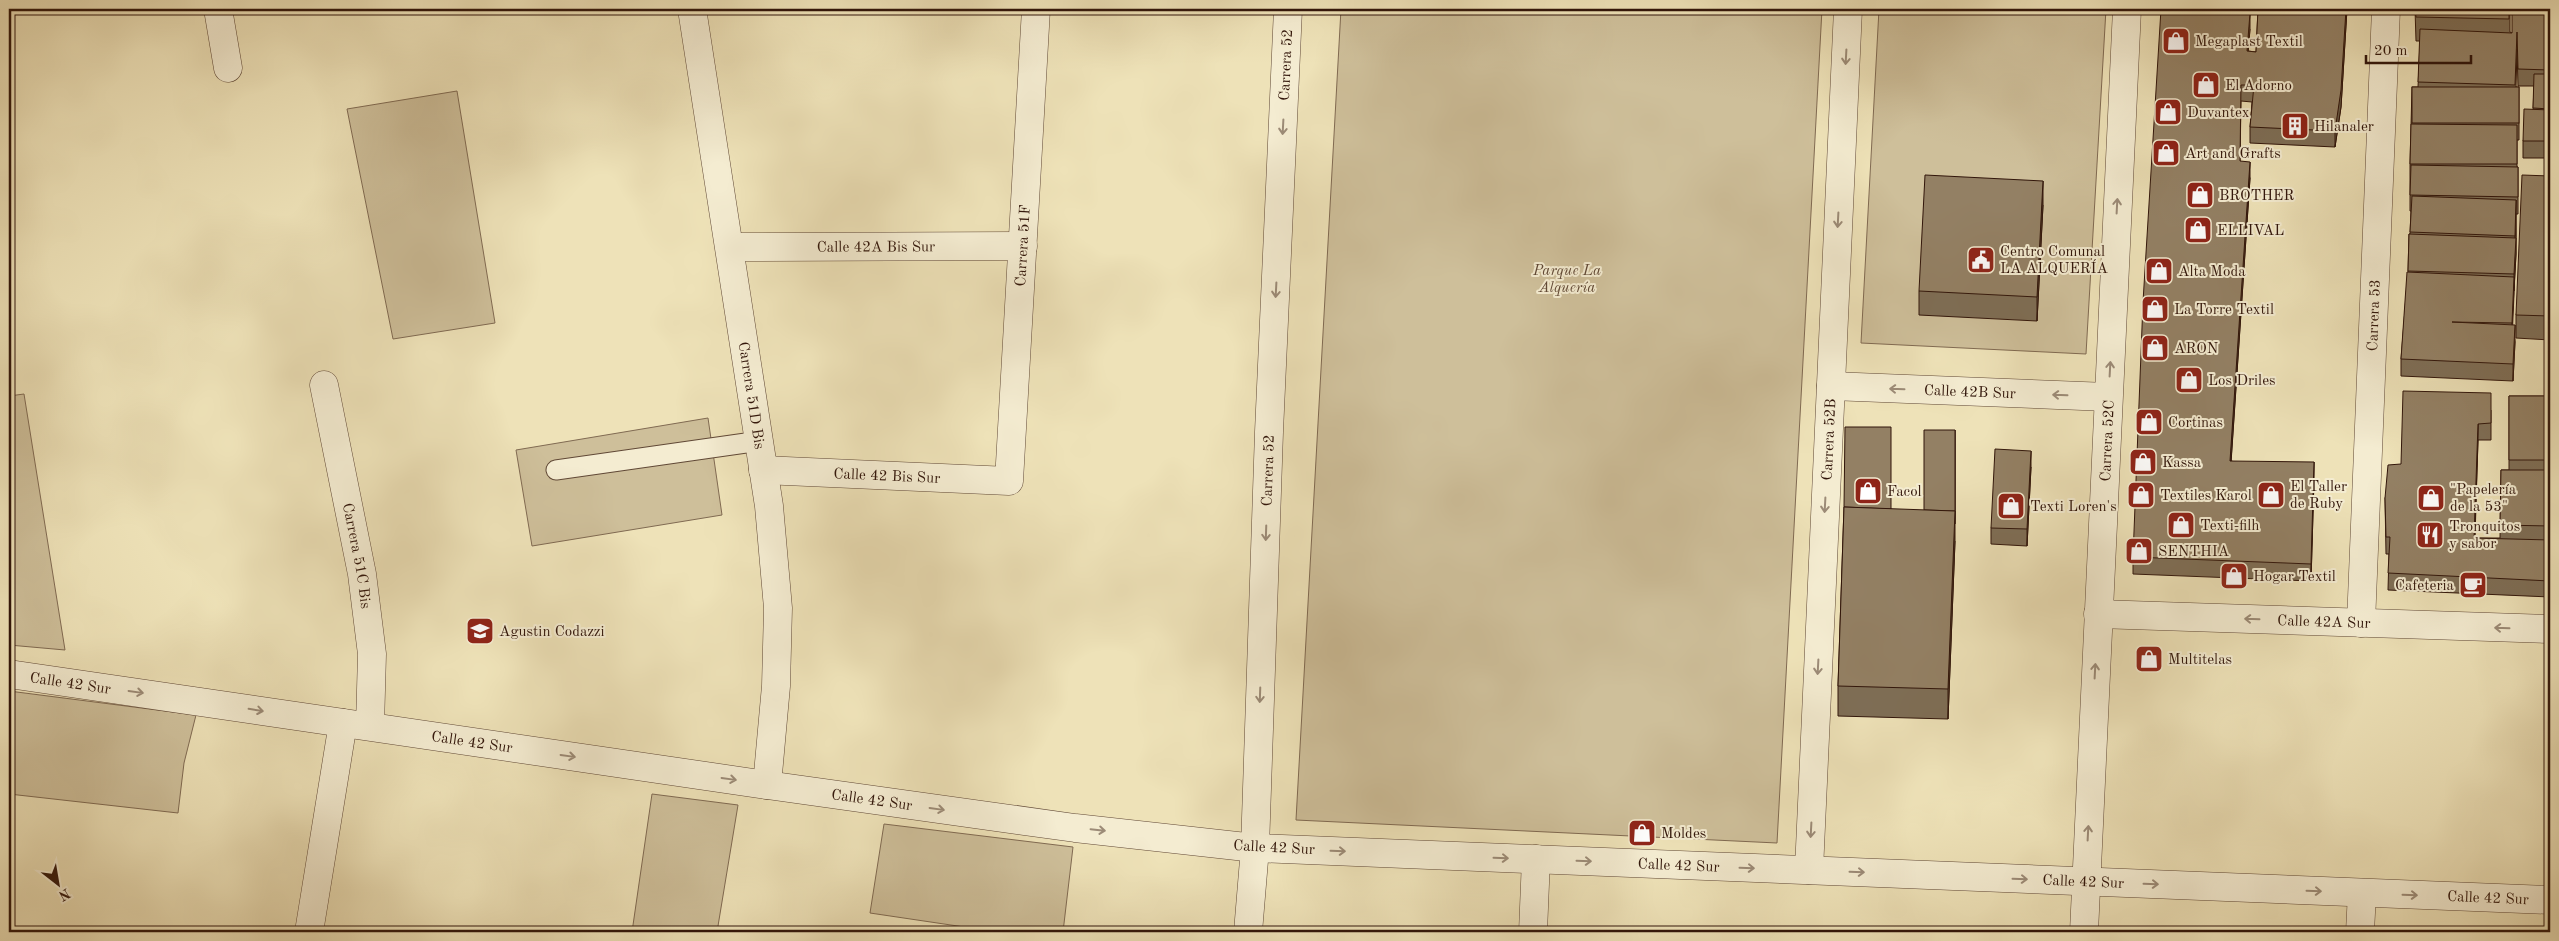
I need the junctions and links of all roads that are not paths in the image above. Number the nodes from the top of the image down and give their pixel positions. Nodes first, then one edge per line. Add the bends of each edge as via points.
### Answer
1 (218, 9) edge
2 (692, 9) edge
3 (1036, 9) edge
4 (1288, 9) edge
5 (1848, 9) edge
6 (2127, 9) edge
7 (2386, 9) edge
8 (228, 68) dead end
9 (1023, 246) junction
10 (730, 247) junction
11 (324, 385) dead end
12 (1831, 386) junction
13 (2108, 397) junction
14 (760, 441) junction
15 (556, 470) dead end
16 (764, 470) junction
17 (1009, 481) joint
18 (2098, 614) junction
19 (2361, 623) junction
20 (2550, 629) edge
21 (9, 674) edge
22 (356, 725) junction
23 (768, 785) junction
24 (1255, 848) junction
25 (1536, 859) junction
26 (1809, 870) junction
27 (2085, 882) junction
28 (2362, 893) junction
29 (2550, 900) edge
30 (309, 932) edge
31 (1248, 932) edge
32 (1533, 932) edge
33 (2084, 932) edge
34 (2360, 932) edge

1 - 8 street
2 - 10 street, Carrera 51D Bis
3 - 9 street, Carrera 51F
4 -> 24 street, Carrera 52
5 -> 12 street, Carrera 52B
13 -> 6 street, Carrera 52C
7 - 19 street, Carrera 53
9 - 10 street, Calle 42A Bis Sur
9 - 17 street, Carrera 51F
10 - 14 street, Carrera 51D Bis
11 - 22 street, Carrera 51C Bis via 362,574 372,654
13 -> 12 street, Calle 42B Sur
12 -> 26 street, Carrera 52B
13 - 18 street, Carrera 52C
14 - 15 lane
14 - 16 street, Carrera 51D Bis
16 - 17 street, Calle 42 Bis Sur
16 - 23 street, Carrera 51D Bis via 778,608
19 -> 18 street, Calle 42A Sur
27 -> 18 street, Carrera 52C
20 -> 19 street, Calle 42A Sur
21 -> 22 street, Calle 42 Sur
22 -> 23 street, Calle 42 Sur
22 - 30 street, Carrera 51C Bis
23 -> 24 street, Calle 42 Sur via 1074,828
24 -> 25 street, Calle 42 Sur
24 - 31 street, Carrera 52
25 -> 26 street, Calle 42 Sur
25 - 32 street
26 -> 27 street, Calle 42 Sur
27 -> 28 street, Calle 42 Sur
27 - 33 street, Carrera 52C
28 -> 29 street, Calle 42 Sur
28 - 34 street

